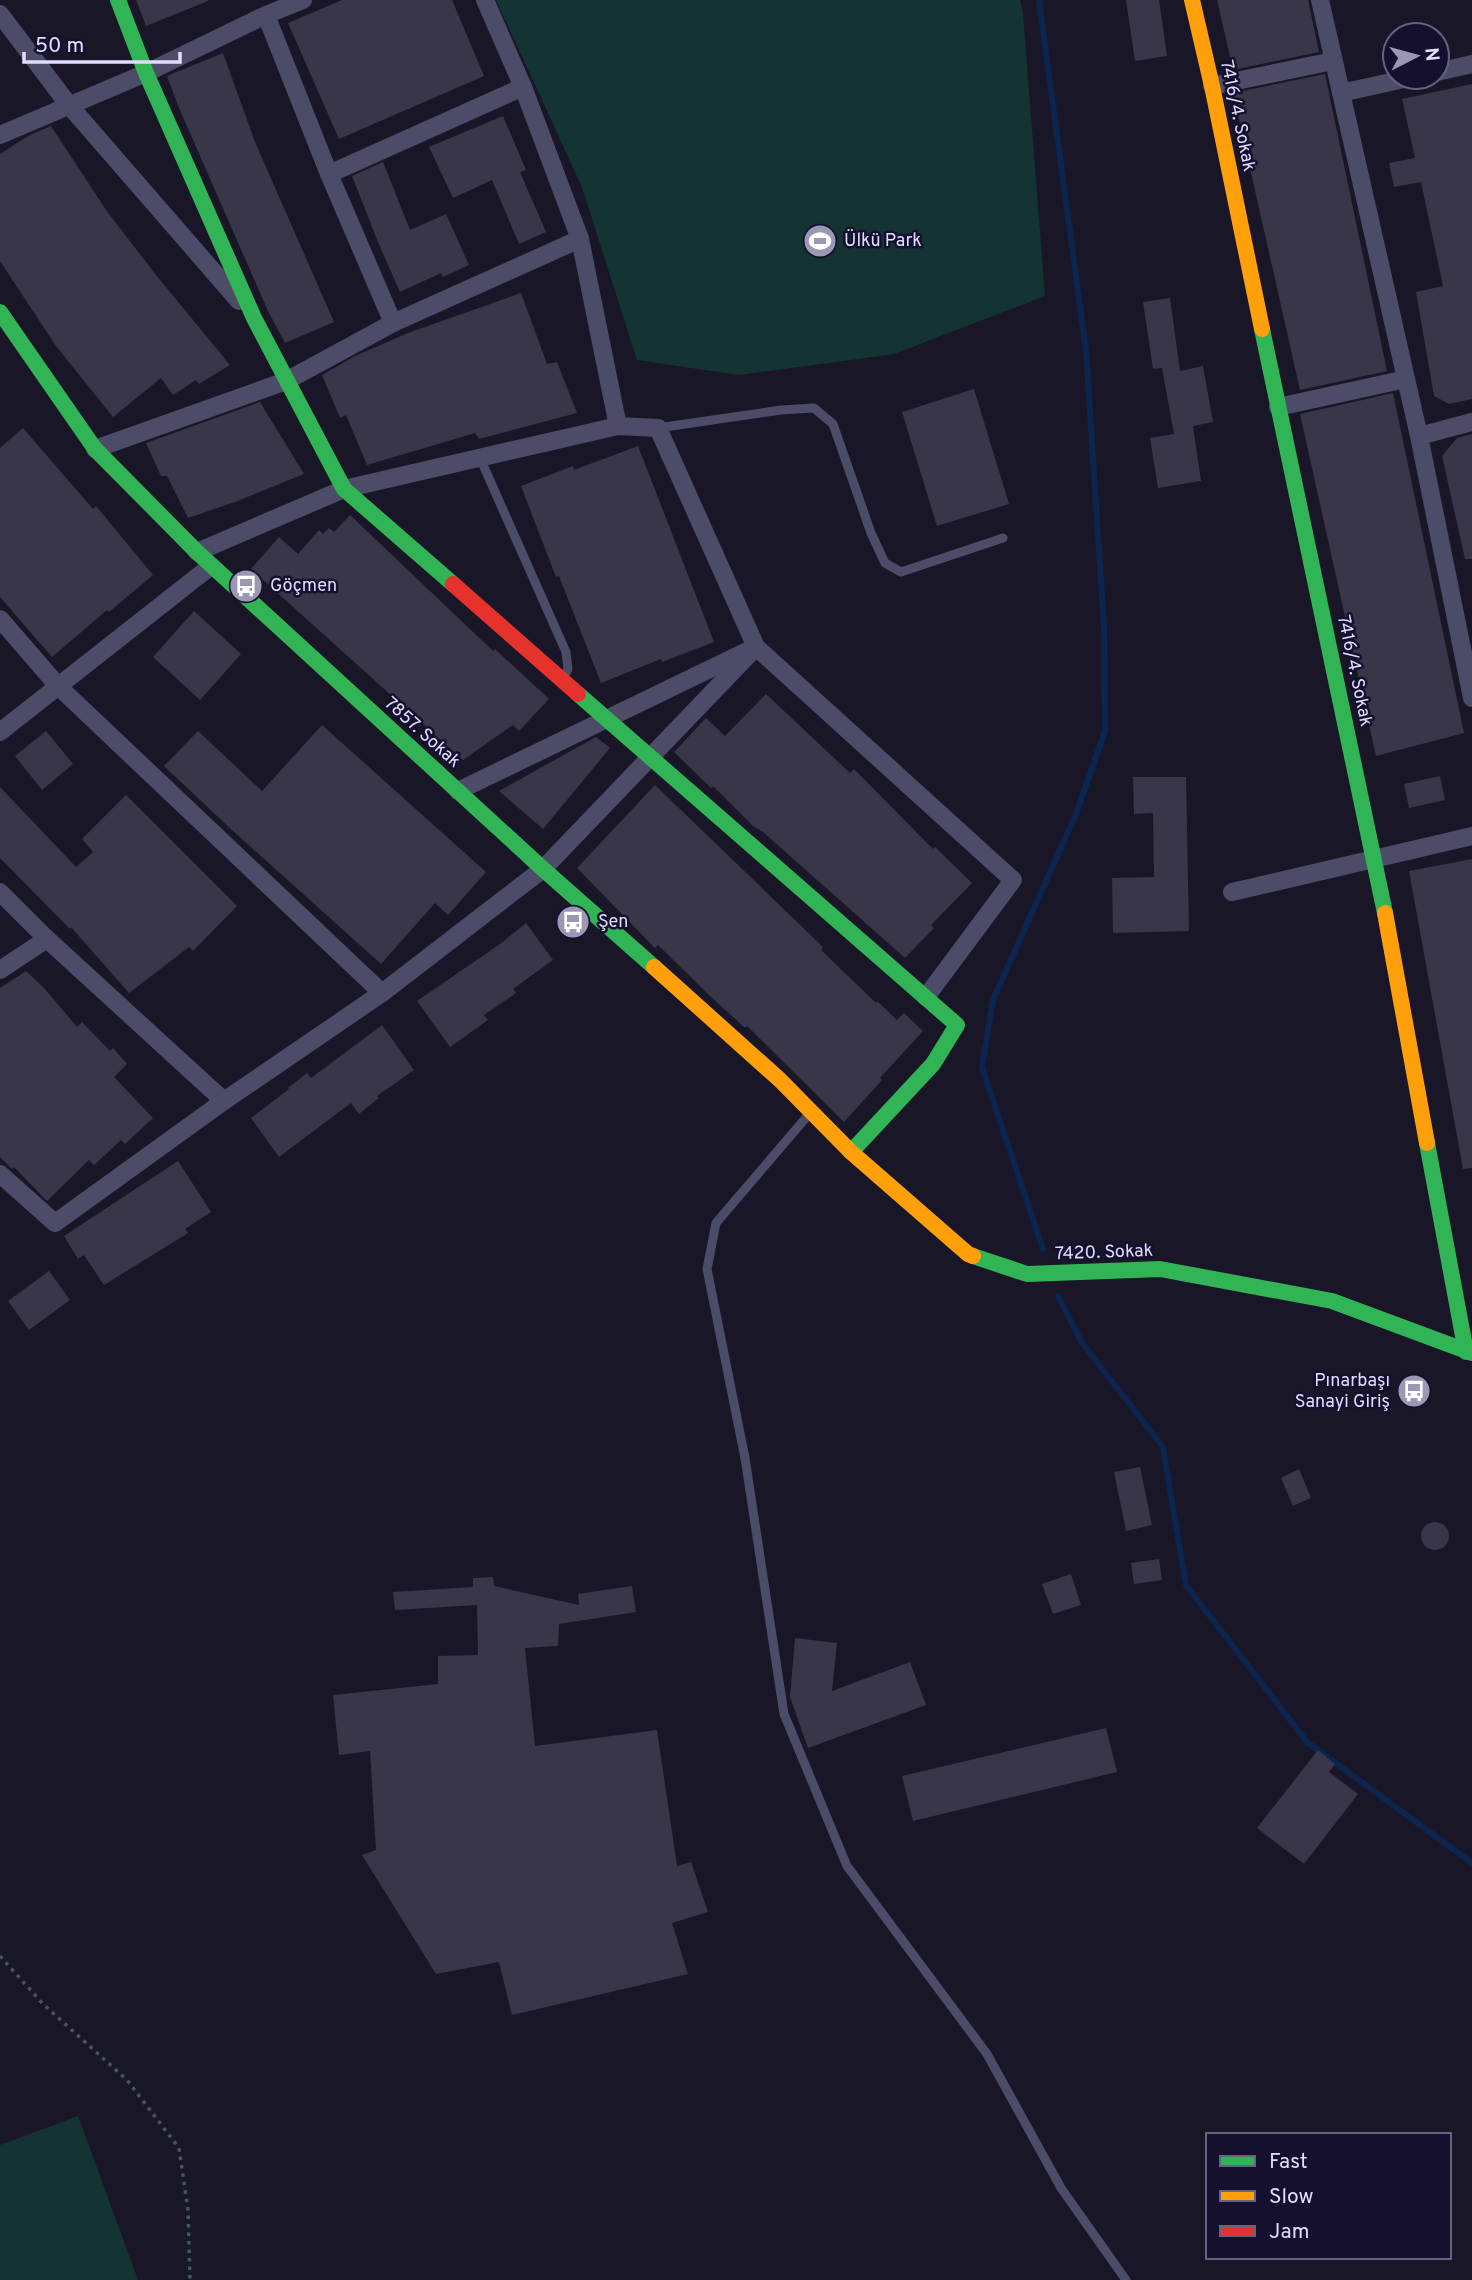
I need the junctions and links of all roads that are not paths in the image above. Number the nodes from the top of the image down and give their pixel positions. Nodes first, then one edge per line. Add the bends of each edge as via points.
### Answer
1 (118, 0) edge
2 (303, 0) edge
3 (485, 0) edge
4 (1192, 0) edge
5 (1320, 0) edge
6 (0, 14) edge
7 (266, 15) junction
8 (1333, 61) junction
9 (1472, 64) edge
10 (1451, 69) edge
11 (146, 73) junction
12 (1381, 84) edge
13 (1212, 86) junction
14 (523, 87) junction
15 (1341, 93) junction
16 (68, 104) junction
17 (0, 135) edge
18 (329, 174) junction
19 (580, 239) junction
20 (0, 312) edge
21 (254, 318) junction
22 (393, 323) junction
23 (1406, 379) junction
24 (286, 381) junction
25 (1278, 407) junction
26 (1472, 422) edge
27 (618, 426) junction
28 (658, 428) junction
29 (1419, 436) junction
30 (94, 450) junction
31 (480, 458) junction
32 (344, 489) junction
33 (1003, 538) dead end
34 (197, 552) junction
35 (211, 566) junction
36 (0, 619) edge
37 (756, 647) junction
38 (561, 681) junction
39 (58, 687) junction
40 (1472, 698) edge
41 (606, 720) junction
42 (0, 732) edge
43 (652, 757) junction
44 (458, 792) junction
45 (1472, 836) edge
46 (1375, 859) junction
47 (543, 869) junction
48 (0, 892) edge
49 (1232, 892) dead end
50 (47, 939) junction
51 (0, 970) edge
52 (382, 993) junction
53 (926, 997) junction
54 (224, 1101) junction
55 (811, 1112) junction
56 (851, 1152) junction
57 (0, 1174) edge
58 (1469, 1353) edge
59 (1126, 2280) edge

1 - 11 street
2 - 7 street
3 - 14 street
4 - 13 street, 7416/4. Sokak
5 - 8 street
6 - 16 street
7 - 11 street
7 - 18 street
8 - 13 street
8 - 15 street
9 - 10 street
11 - 16 street
11 - 21 street
12 - 15 street
13 - 25 street, 7416/4. Sokak
14 - 18 street
14 - 19 street
15 - 23 street
16 - 17 street
16 - 21 street
18 - 22 street
19 - 22 street
19 - 27 street
20 - 30 street, 7857. Sokak
21 - 24 street
22 - 24 street
23 - 25 street
23 - 29 street
24 - 30 street
24 - 32 street
25 - 46 street, 7416/4. Sokak
26 - 29 street
27 - 28 street
27 - 31 street
28 - 33 lane via 814,408 833,424 885,563 901,572
28 - 37 street
29 - 40 street
30 - 34 street, 7857. Sokak
31 - 32 street
31 - 38 lane via 566,652 568,669
32 - 34 street
32 - 38 street
34 - 35 street, 7857. Sokak
35 - 39 street
35 - 44 street, 7857. Sokak
36 - 39 street
37 - 41 street
37 - 43 street
37 - 53 street via 1013,880
38 - 41 street
39 - 42 street
39 - 52 street
41 - 43 street
41 - 44 street
43 - 47 street
43 - 53 street
44 - 47 street, 7857. Sokak
45 - 46 street
46 - 49 street
46 - 58 street, 7416/4. Sokak
47 - 52 street
47 - 55 street, 7857. Sokak
48 - 50 street
50 - 51 street
50 - 54 street
52 - 54 street
53 - 56 street via 957,1025 933,1064
54 - 57 street via 55,1223
55 - 56 street, 7857. Sokak
55 - 59 lane via 716,1223 707,1269 745,1458 783,1714 847,1866 986,2054 1060,2188
56 - 58 street, 7420. Sokak via 968,1254 1027,1274 1160,1269 1332,1301

